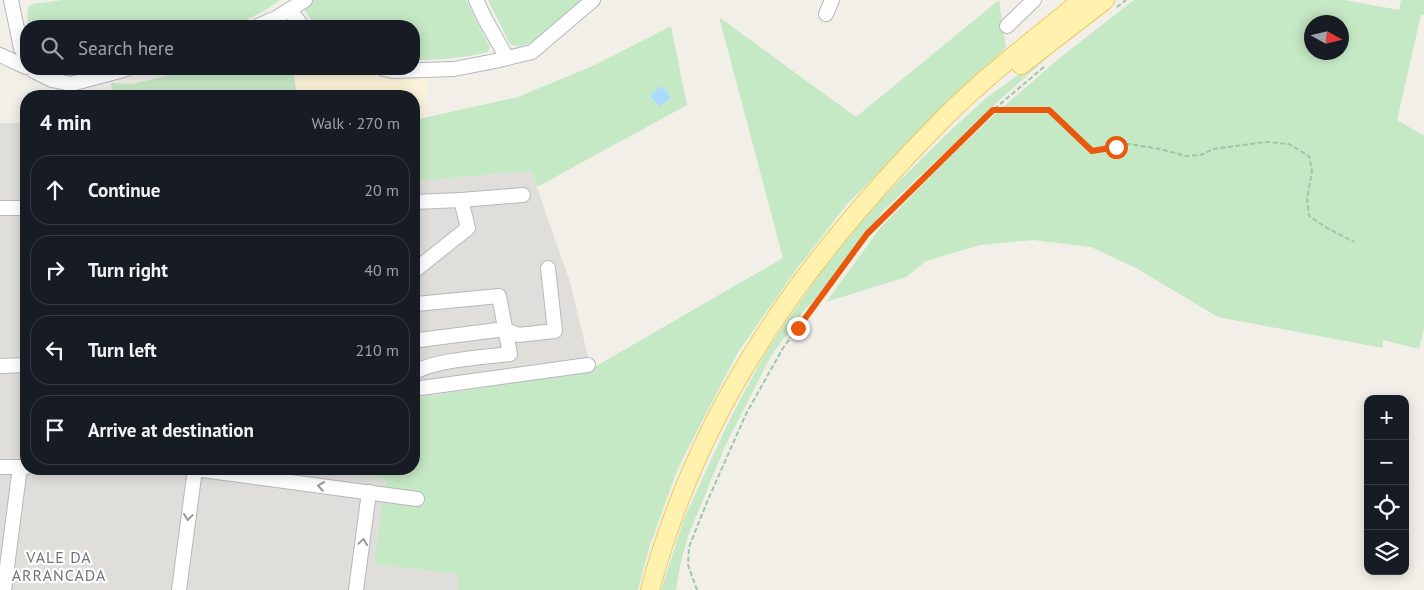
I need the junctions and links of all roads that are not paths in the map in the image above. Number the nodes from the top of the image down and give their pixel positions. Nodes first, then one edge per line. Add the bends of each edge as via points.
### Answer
1 (305, 0) edge
2 (476, 0) edge
3 (593, 0) edge
4 (832, 0) edge
5 (1034, 0) edge
6 (1071, 0) edge
7 (1082, 0) edge
8 (1093, 0) edge
9 (14, 1) edge
10 (1108, 6) edge
11 (290, 10) junction
12 (826, 14) dead end
13 (270, 20) edge
14 (298, 20) edge
15 (1007, 26) dead end
16 (20, 41) edge
17 (0, 55) edge
18 (507, 58) junction
19 (20, 64) edge
20 (420, 70) edge
21 (42, 75) edge
22 (105, 75) edge
23 (946, 119) junction
24 (523, 195) dead end
25 (461, 200) junction
26 (420, 202) edge
27 (0, 208) edge
28 (20, 208) edge
29 (420, 266) edge
30 (548, 268) dead end
31 (420, 304) edge
32 (505, 330) junction
33 (420, 340) edge
34 (20, 365) edge
35 (588, 365) dead end
36 (0, 366) edge
37 (420, 369) edge
38 (420, 388) edge
39 (0, 467) edge
40 (20, 467) edge
41 (22, 475) edge
42 (194, 475) edge
43 (241, 475) edge
44 (370, 492) junction
45 (417, 499) dead end
46 (4, 590) edge
47 (179, 590) edge
48 (356, 590) edge
49 (650, 590) edge

1 - 11 street
2 - 18 street
3 - 18 street via 532,52
4 - 12 street
5 - 15 street
6 - 23 main road via 1001,63
7 - 23 main road via 997,71
8 - 23 main road
9 - 16 street
10 - 23 main road
11 - 13 street
11 - 14 street
17 - 19 street
18 - 20 street via 454,69
21 - 22 street via 71,84
23 - 49 main road via 867,199 824,250 780,309 741,371 689,477
24 - 25 street
25 - 26 street
25 - 29 street via 468,228
27 - 28 street
30 - 32 street via 555,331 518,335
31 - 32 street via 499,296
32 - 33 street
32 - 37 street via 510,354
34 - 36 street
35 - 38 street
39 - 40 street
41 - 46 street
42 -> 47 street
44 -> 43 street
44 - 45 street
48 -> 44 street

